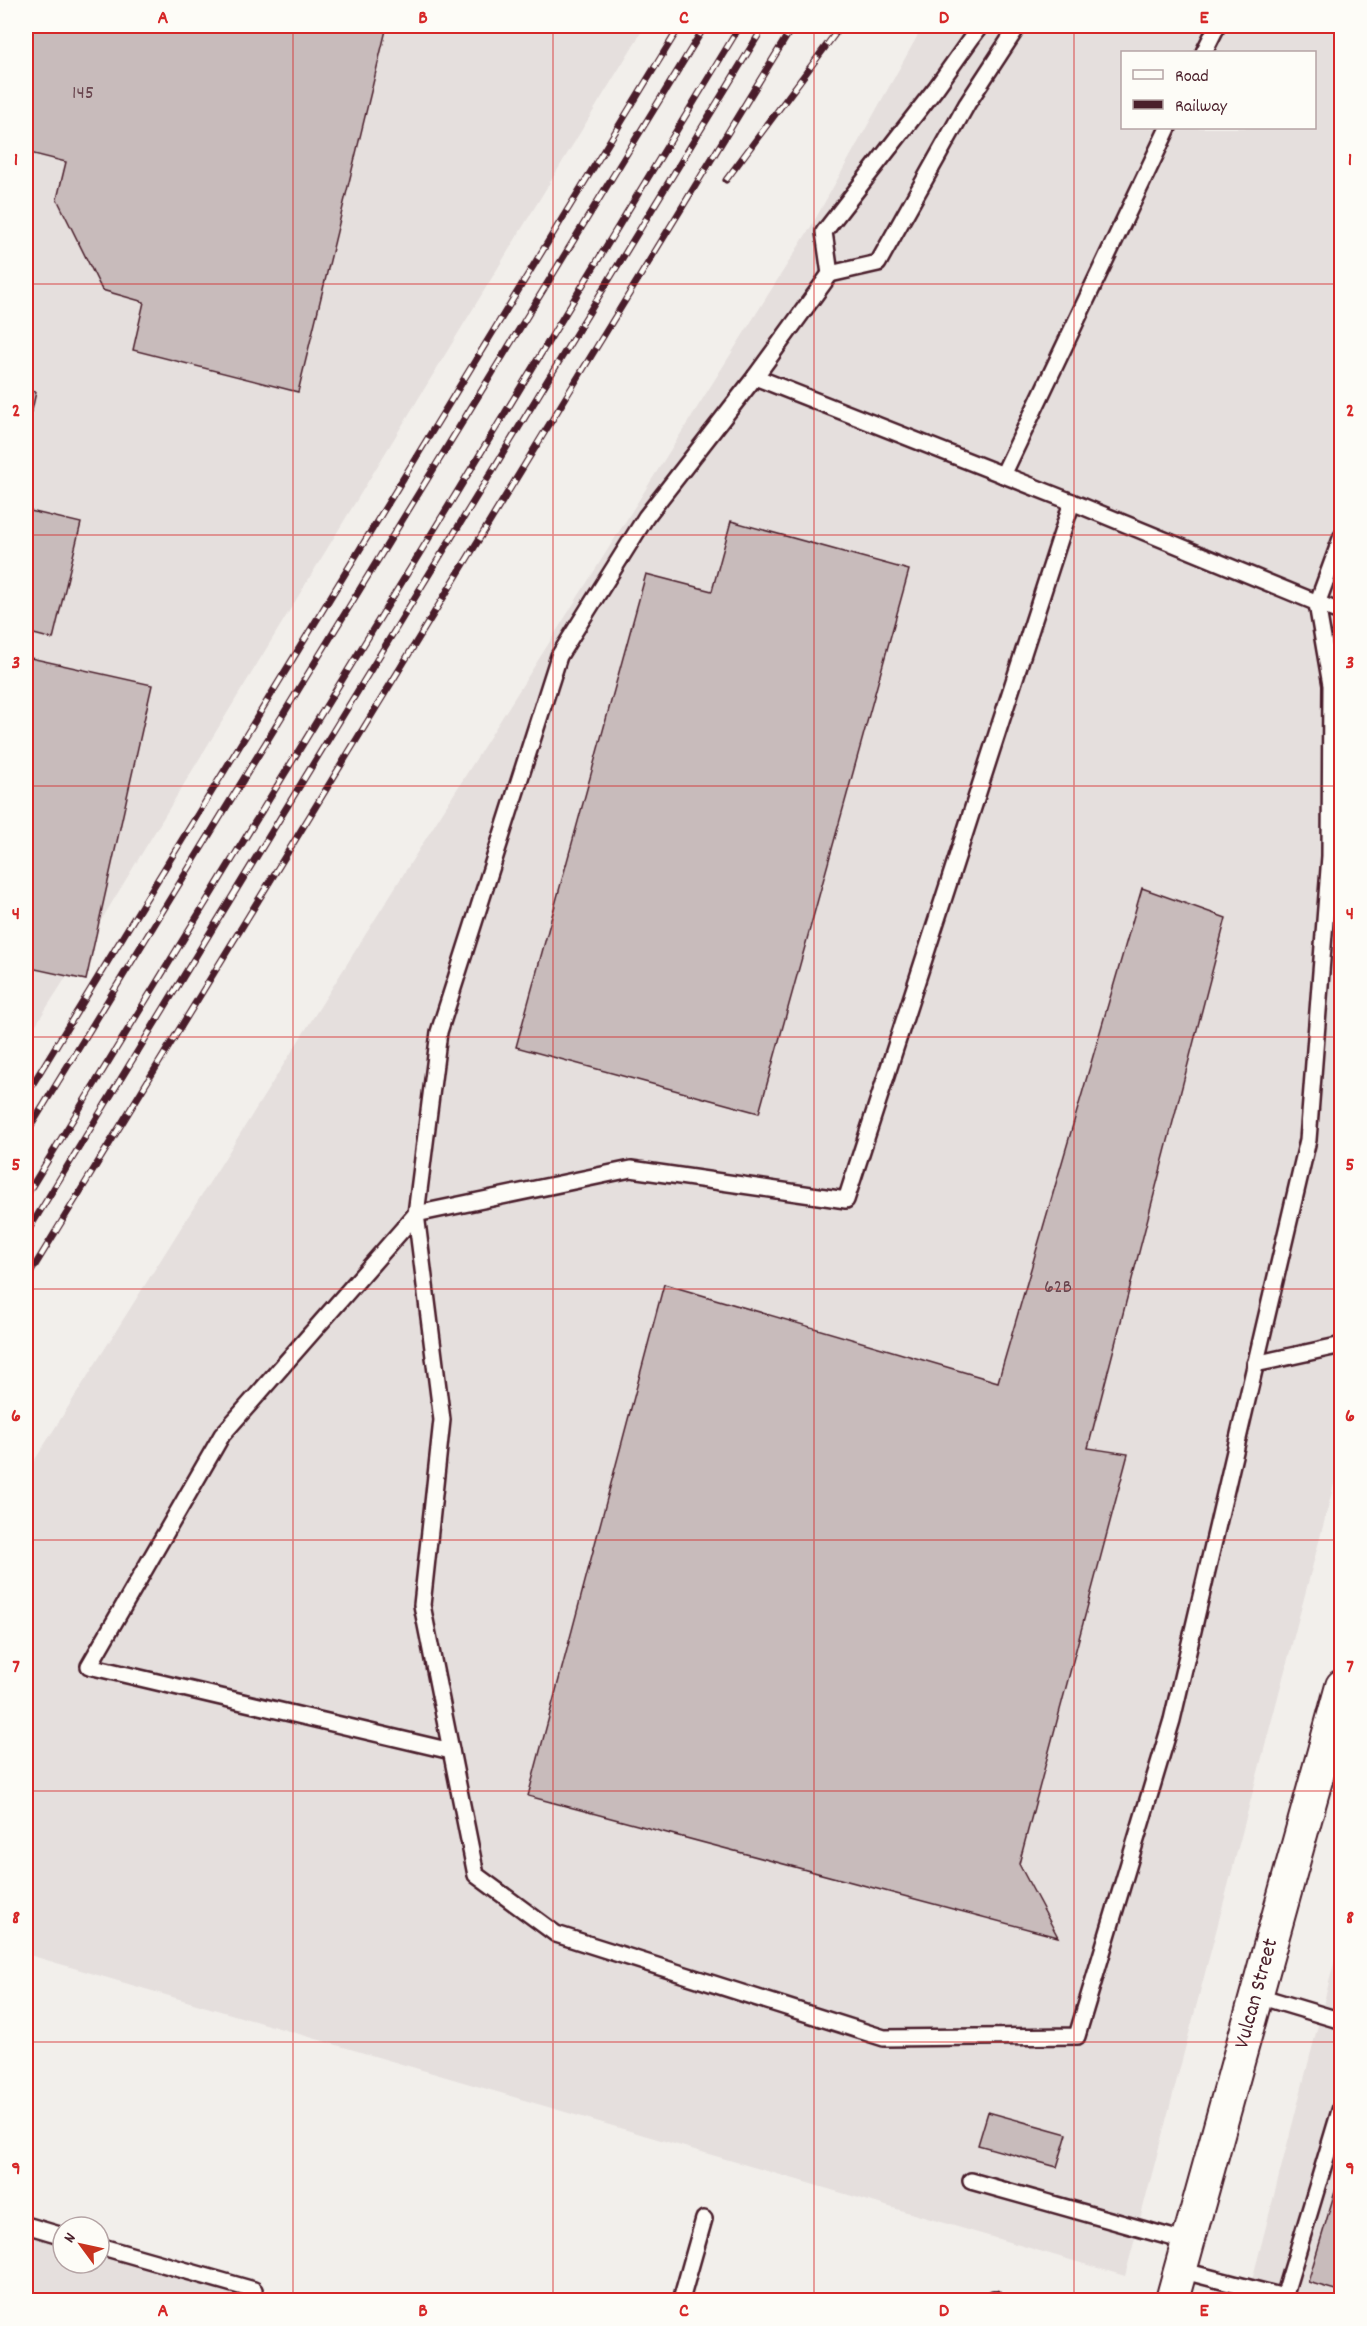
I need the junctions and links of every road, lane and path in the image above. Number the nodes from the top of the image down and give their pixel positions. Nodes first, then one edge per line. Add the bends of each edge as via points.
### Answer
1 (980, 26) edge
2 (1018, 26) edge
3 (1217, 26) edge
4 (1204, 51) edge
5 (1168, 129) edge
6 (830, 274) junction
7 (755, 377) junction
8 (1003, 475) junction
9 (1072, 502) junction
10 (1341, 536) edge
11 (1317, 604) junction
12 (1341, 613) edge
13 (416, 1214) junction
14 (1341, 1345) edge
15 (1255, 1364) junction
16 (1341, 1686) edge
17 (451, 1751) junction
18 (1255, 1995) junction
19 (1341, 2021) edge
20 (1341, 2104) edge
21 (971, 2181) dead end
22 (704, 2219) dead end
23 (26, 2225) edge
24 (51, 2232) edge
25 (111, 2249) edge
26 (1184, 2256) junction
27 (254, 2290) dead end
28 (1291, 2299) edge
29 (681, 2301) edge
30 (1172, 2301) edge

1 - 6 lane via 824,232
2 - 6 lane via 967,104 878,263
3 - 4 lane
5 - 8 lane
6 - 7 lane
7 - 8 lane
7 - 13 lane via 646,517 559,656 439,1032
8 - 9 lane
9 - 11 lane
9 - 13 lane via 846,1200 631,1169
10 - 11 lane
11 - 12 lane
11 - 15 lane via 1331,685 1330,856 1309,1128
13 - 17 lane via 442,1420 422,1605
13 - 17 lane via 222,1435 89,1666
14 - 15 lane
15 - 17 lane via 1172,1720 1077,2036 884,2038 556,1934 476,1875
16 - 18 street, Vulcan Street
18 - 19 lane
18 - 26 street, Vulcan Street
20 - 28 lane
21 - 26 lane
22 - 29 lane
23 - 24 lane
25 - 27 lane
26 - 28 lane
26 - 30 street, Vulcan Street

